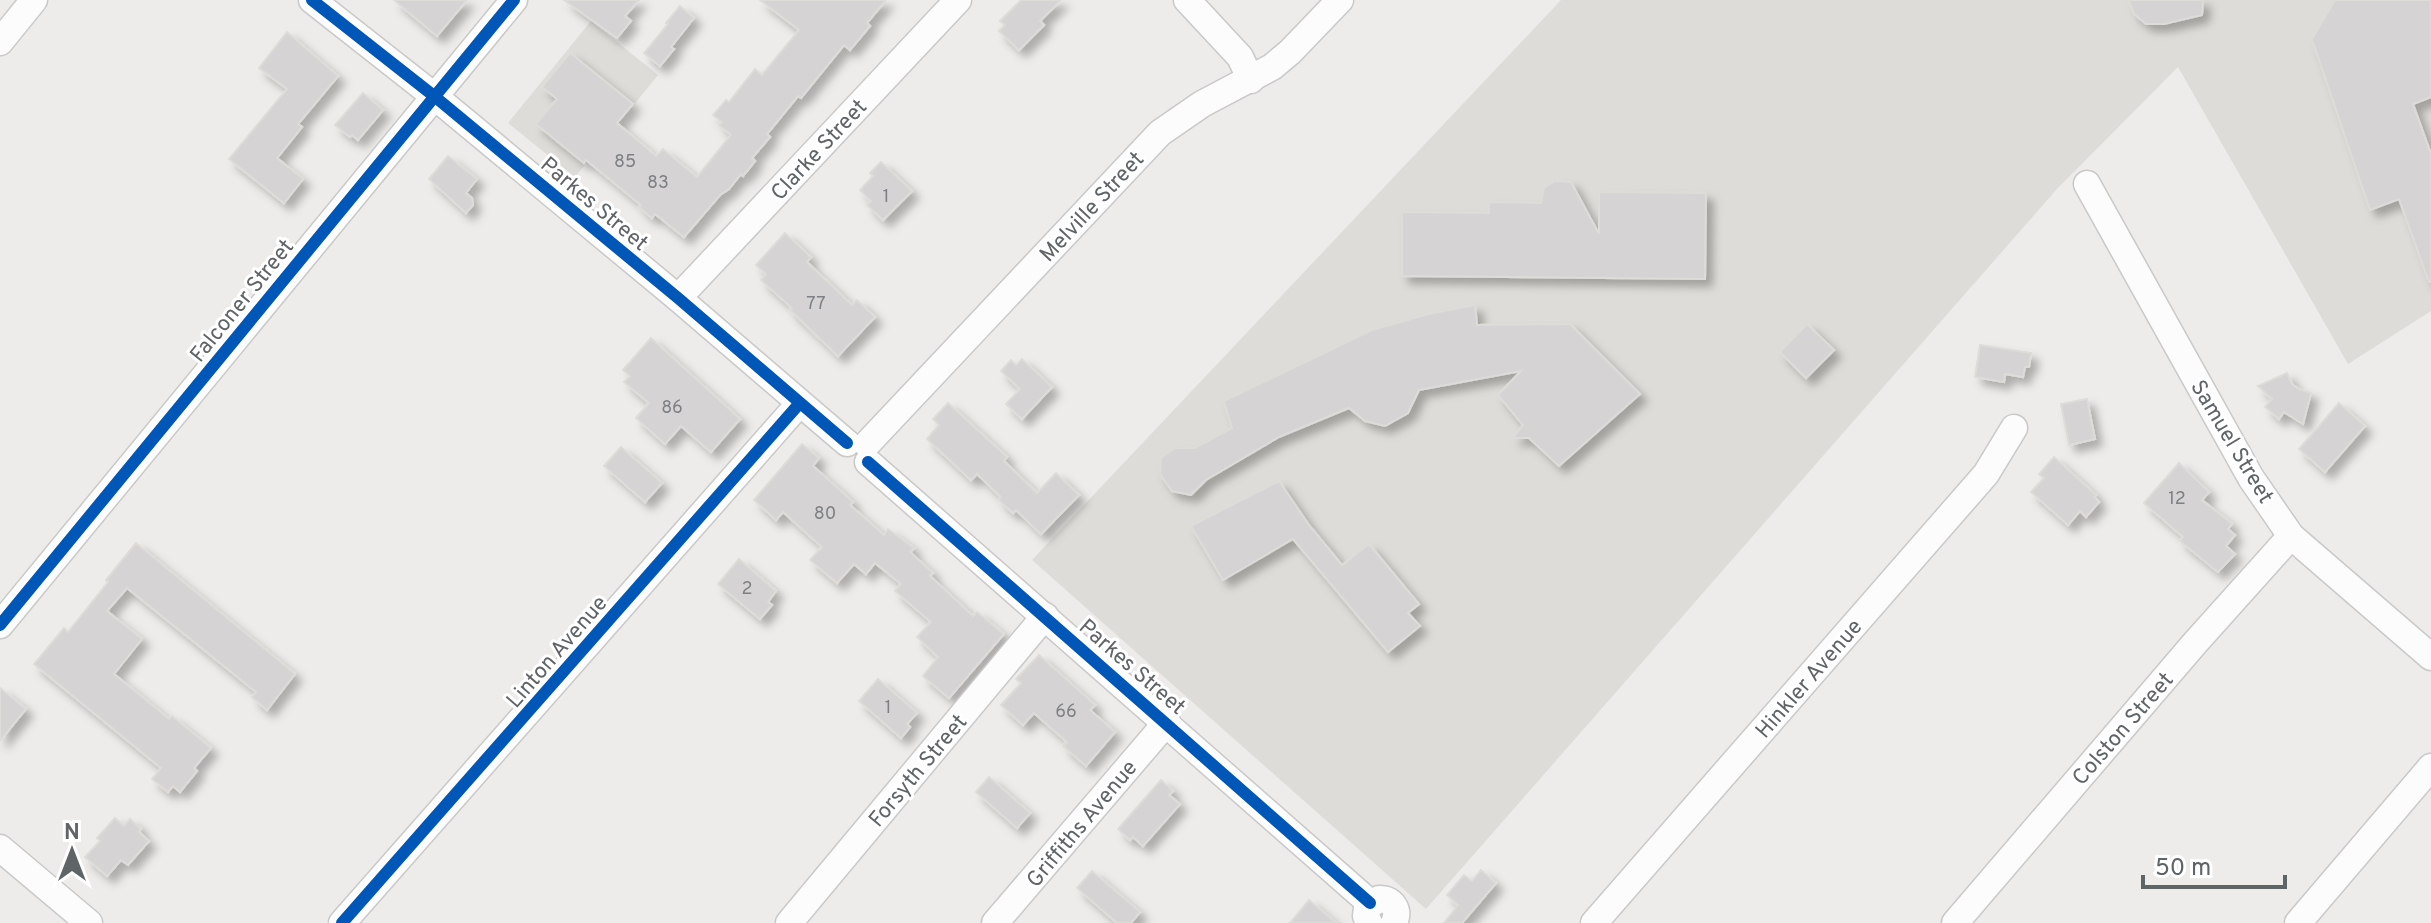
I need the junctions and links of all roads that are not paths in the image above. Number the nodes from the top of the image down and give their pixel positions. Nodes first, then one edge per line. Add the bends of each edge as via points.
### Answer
1 (34, 0) edge
2 (312, 0) edge
3 (514, 0) edge
4 (958, 0) edge
5 (1187, 0) edge
6 (1340, 0) edge
7 (0, 42) edge
8 (1251, 80) junction
9 (434, 96) junction
10 (2087, 184) dead end
11 (678, 298) junction
12 (799, 404) junction
13 (2014, 428) dead end
14 (861, 450) junction
15 (2291, 536) junction
16 (1045, 616) junction
17 (0, 625) edge
18 (2431, 657) edge
19 (1167, 722) junction
20 (2431, 767) edge
21 (0, 848) edge
22 (1370, 913) edge
23 (89, 923) edge
24 (342, 923) edge
25 (789, 923) edge
26 (995, 923) edge
27 (1394, 923) edge
28 (1594, 923) edge
29 (1955, 923) edge
30 (2298, 923) edge

1 - 7 street
2 - 9 street, Parkes Street
3 - 9 street, Falconer Street
4 - 11 street, Clarke Street
5 - 8 street via 1240,57
6 - 8 street, Melville Street via 1290,52
8 - 14 street, Melville Street via 1160,133
9 - 11 street, Parkes Street
9 - 17 street, Falconer Street
10 - 15 street, Samuel Street via 2251,478
11 - 12 street, Parkes Street
12 - 14 street, Parkes Street
12 - 24 street, Linton Avenue
13 - 28 street, Hinkler Avenue via 1986,474
14 - 16 street, Parkes Street
15 - 18 street, Samuel Street
15 - 29 street, Colston Street
16 - 19 street, Parkes Street
16 - 25 street, Forsyth Street
19 - 22 street, Parkes Street
19 - 26 street, Griffiths Avenue
20 - 30 street
21 - 23 street
22 - 27 street, Parkes Street via 1379,899 1391,902 1397,914

